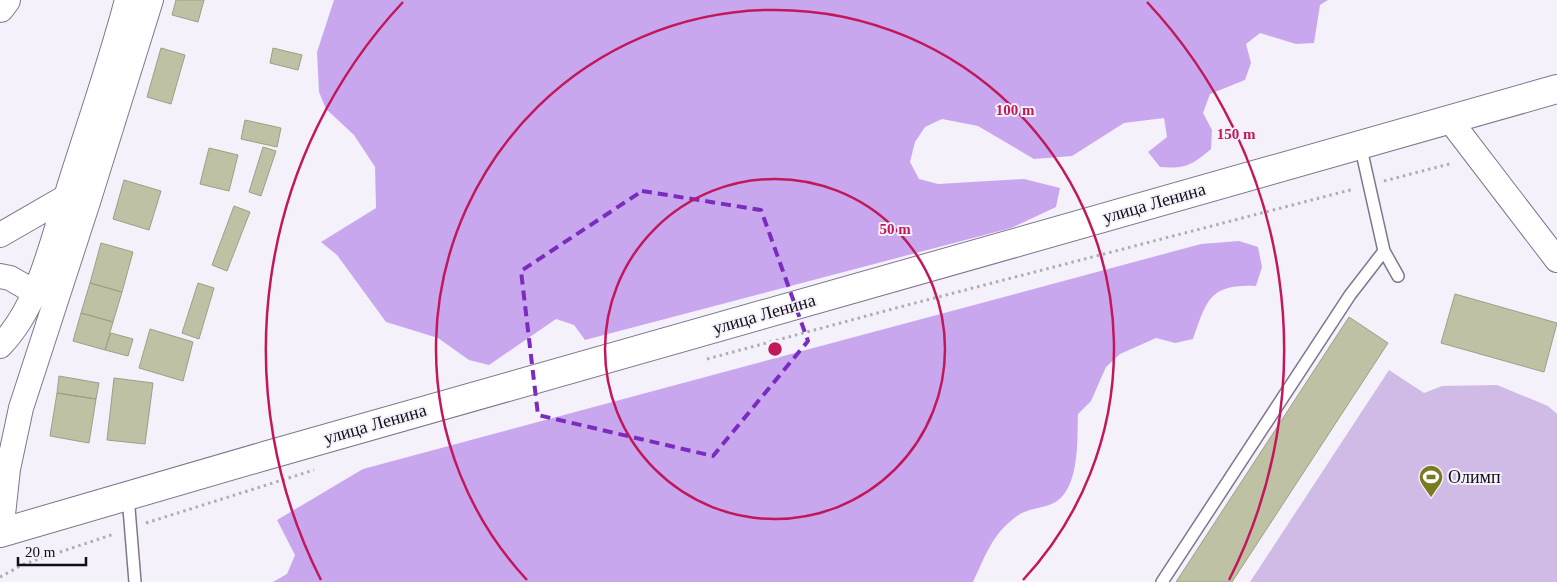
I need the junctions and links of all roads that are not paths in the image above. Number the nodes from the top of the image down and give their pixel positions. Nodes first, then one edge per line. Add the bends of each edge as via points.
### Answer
1 (6, 0) edge
2 (127, 0) edge
3 (151, 0) edge
4 (0, 8) edge
5 (1557, 89) edge
6 (1449, 119) junction
7 (1360, 144) junction
8 (66, 196) junction
9 (0, 235) edge
10 (1384, 251) junction
11 (1557, 260) edge
12 (0, 276) edge
13 (1398, 276) dead end
14 (36, 293) junction
15 (0, 346) edge
16 (128, 496) junction
17 (1, 533) edge
18 (135, 582) edge
19 (1162, 582) edge

1 - 4 main road
2 - 8 street
3 - 17 street via 21,408 8,469
5 - 6 main road, улица Ленина
6 - 7 main road, улица Ленина
6 - 11 street
7 - 10 lane
7 - 16 main road, улица Ленина
8 - 9 street
8 - 14 street
10 - 13 lane
10 - 19 lane via 1350,295
12 - 14 street
14 - 15 street via 9,338
16 - 17 main road, улица Ленина
16 - 18 lane

